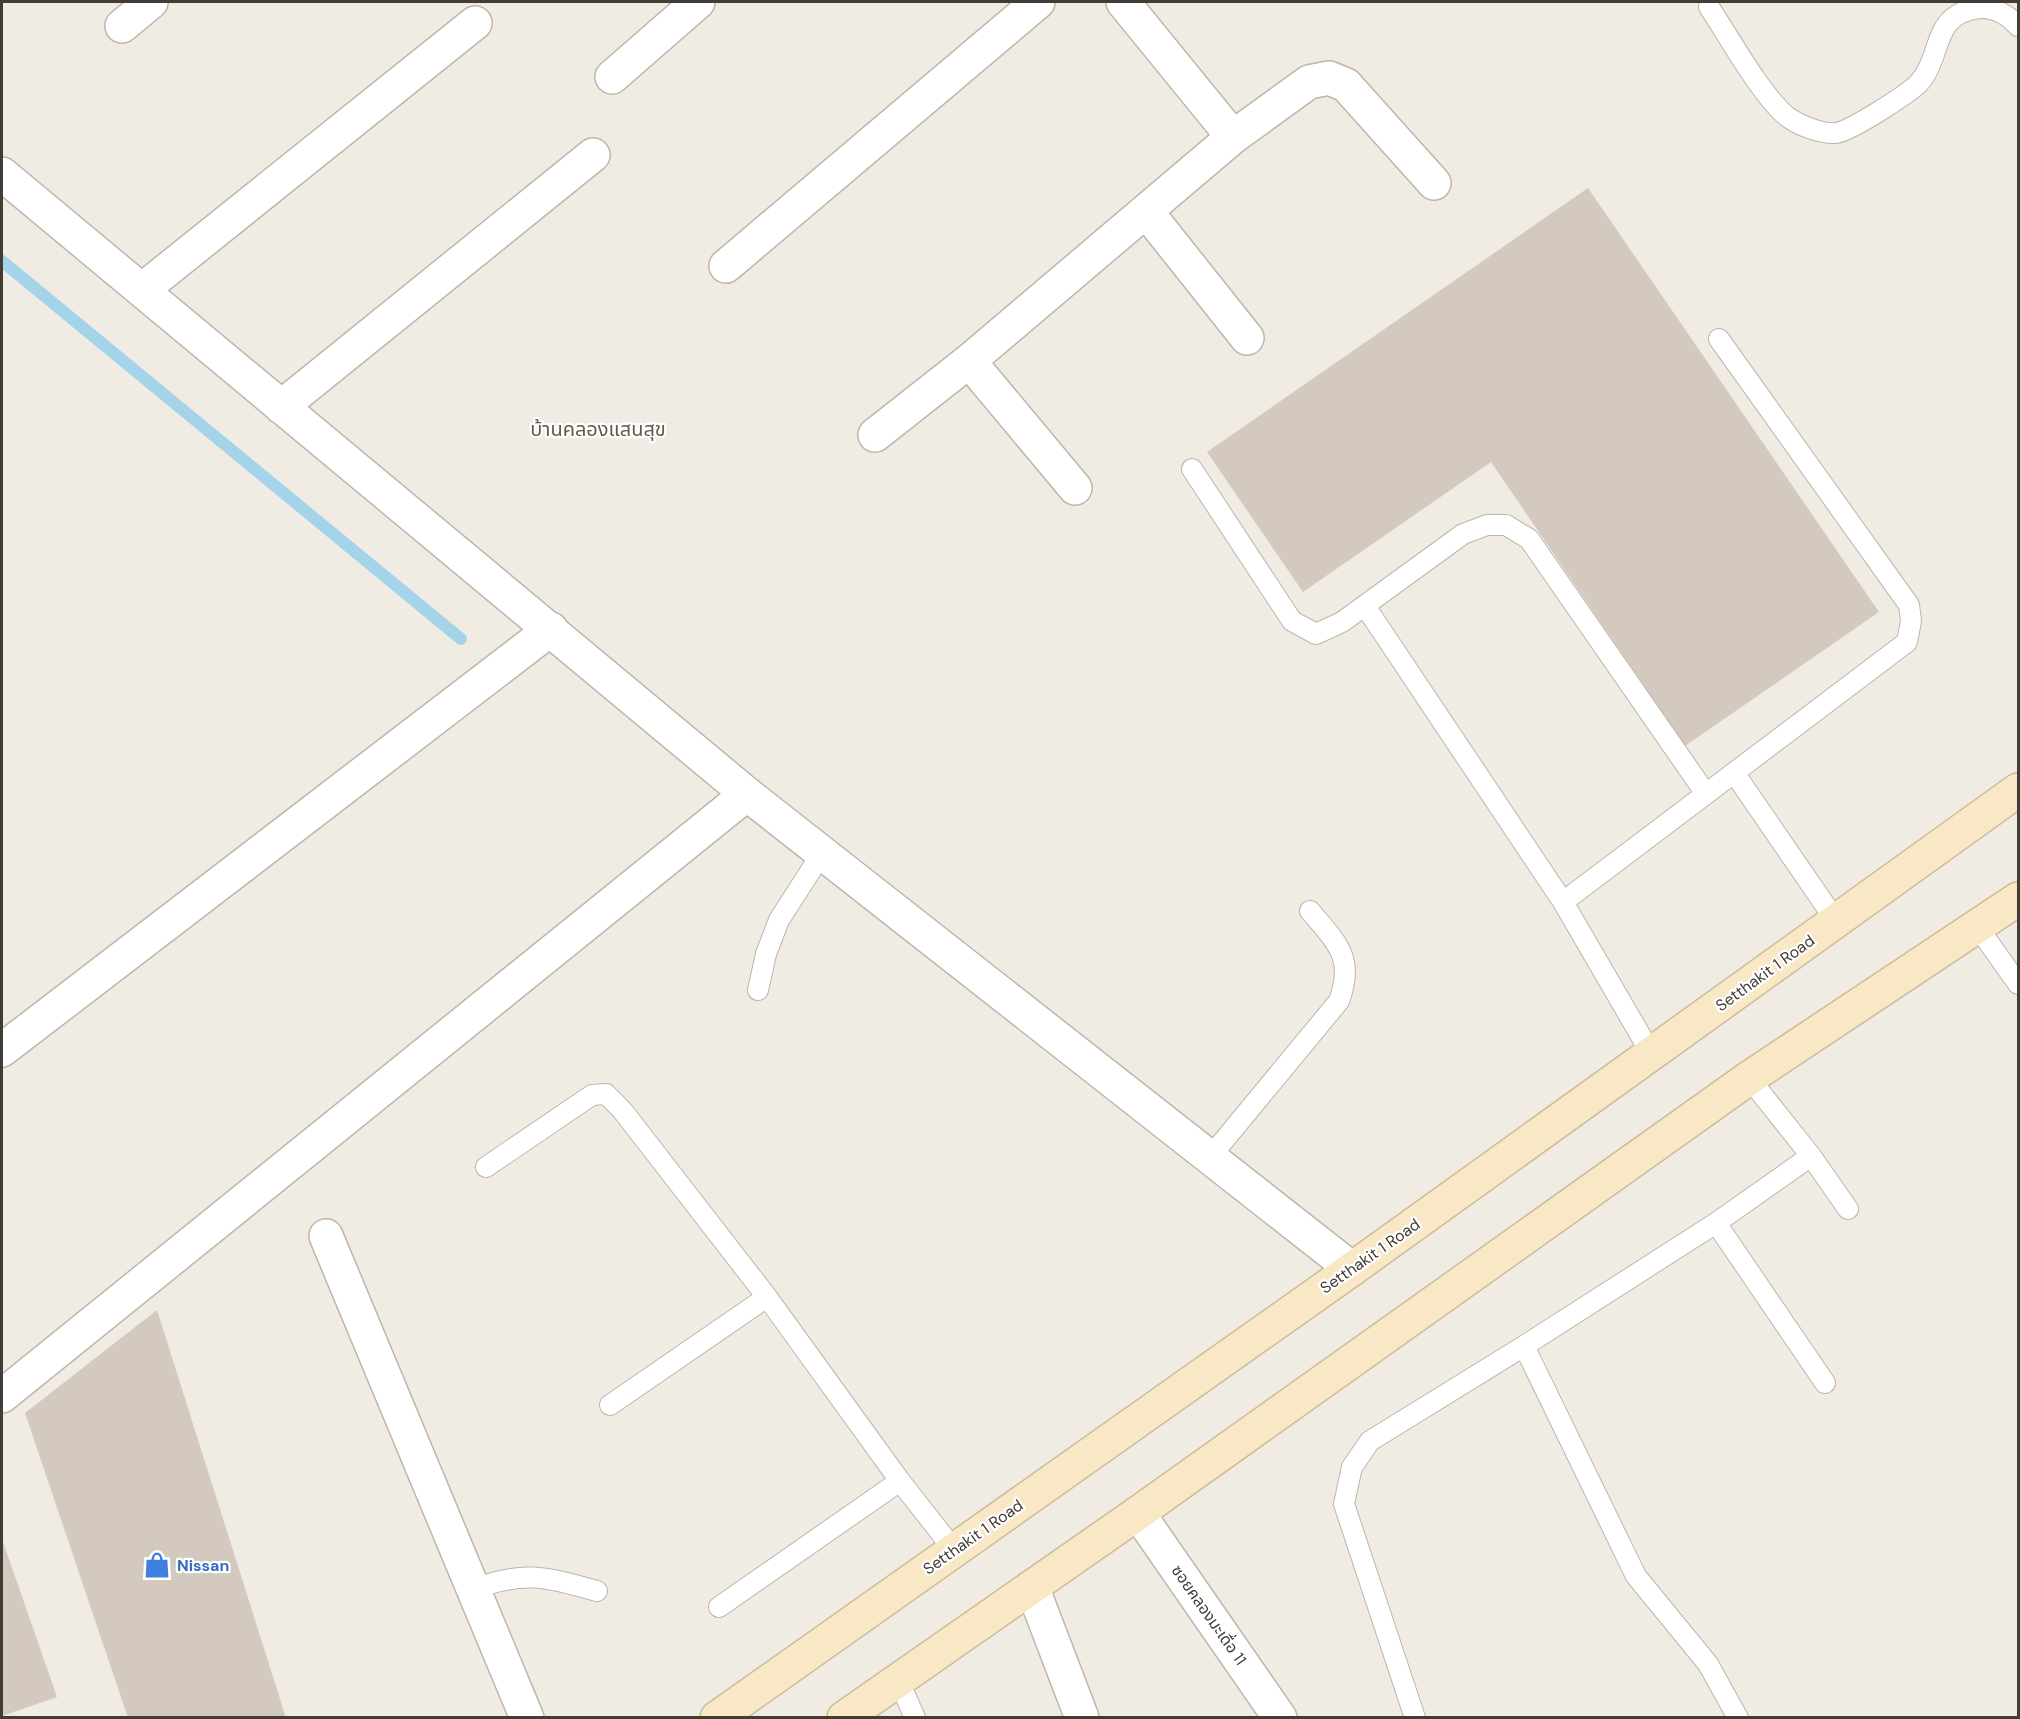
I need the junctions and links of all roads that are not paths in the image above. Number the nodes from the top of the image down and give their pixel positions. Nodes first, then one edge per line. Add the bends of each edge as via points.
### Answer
1 (151, 2) edge
2 (698, 2) edge
3 (1038, 2) edge
4 (1123, 2) edge
5 (1708, 7) dead end
6 (475, 22) dead end
7 (122, 26) dead end
8 (2019, 26) edge
9 (612, 77) dead end
10 (1233, 137) junction
11 (593, 155) dead end
12 (2, 174) edge
13 (1434, 183) dead end
14 (1146, 212) junction
15 (726, 266) dead end
16 (142, 290) junction
17 (1247, 338) dead end
18 (1719, 339) dead end
19 (969, 361) junction
20 (281, 407) junction
21 (874, 435) dead end
22 (1192, 469) dead end
23 (1075, 488) dead end
24 (1365, 606) junction
25 (551, 629) junction
26 (1735, 774) junction
27 (2019, 790) edge
28 (747, 794) junction
29 (1706, 794) junction
30 (822, 853) junction
31 (2019, 899) edge
32 (1563, 902) junction
33 (1310, 911) dead end
34 (1836, 921) junction
35 (1977, 926) junction
36 (2019, 984) edge
37 (758, 990) dead end
38 (2, 1050) edge
39 (1652, 1055) junction
40 (1749, 1078) junction
41 (1211, 1156) junction
42 (1811, 1156) junction
43 (486, 1167) dead end
44 (1848, 1209) dead end
45 (1716, 1223) junction
46 (326, 1236) dead end
47 (1352, 1269) junction
48 (767, 1297) junction
49 (1524, 1346) junction
50 (1825, 1383) dead end
51 (2, 1396) edge
52 (610, 1405) dead end
53 (900, 1481) junction
54 (1138, 1513) junction
55 (954, 1550) junction
56 (1032, 1587) junction
57 (474, 1589) junction
58 (597, 1591) dead end
59 (719, 1607) dead end
60 (898, 1679) junction
61 (1074, 1714) edge
62 (527, 1718) edge
63 (717, 1718) edge
64 (844, 1718) edge
65 (915, 1718) edge
66 (1280, 1718) edge
67 (1415, 1718) edge
68 (1738, 1718) edge

1 - 7 street
2 - 9 street
3 - 15 street
4 - 10 street
5 - 8 lane via 1769,97 1788,118 1814,130 1837,133 1878,112 1917,84 1929,67 1941,31 1962,10 1989,7
6 - 16 street
10 - 13 street via 1309,82 1329,78 1346,85
10 - 14 street
11 - 20 street
12 - 16 street
14 - 17 street
14 - 19 street
16 - 20 street
18 - 26 lane via 1909,605 1911,621 1907,642
19 - 21 street
19 - 23 street
20 - 25 street
22 - 24 lane via 1292,621 1316,634
24 - 29 lane via 1463,534 1487,525 1506,525 1529,539
24 - 32 lane
25 - 28 street
25 - 38 street
26 - 29 lane
26 - 34 lane
27 - 34 main road, Setthakit 1 Road
28 - 30 street
28 - 51 street
29 - 32 lane
30 - 37 lane via 779,920
30 - 41 street
31 - 35 main road
32 - 39 lane
33 - 41 lane via 1346,961 1339,1001
34 - 39 main road, Setthakit 1 Road
35 - 36 lane
35 - 40 main road
39 - 47 main road, Setthakit 1 Road
40 - 42 lane
40 - 54 main road
41 - 47 street
42 - 44 lane
42 - 45 lane
43 - 48 lane via 592,1095 606,1094
45 - 49 lane
45 - 50 lane
46 - 57 street
47 - 55 main road, Setthakit 1 Road
48 - 52 lane
48 - 53 lane
49 - 67 lane via 1370,1441 1352,1467 1344,1504
49 - 68 lane via 1635,1576 1708,1664
53 - 55 lane
53 - 59 lane
54 - 56 main road
54 - 66 street, ซอยคลองมะเดื่อ 11
55 - 63 main road, Setthakit 1 Road
56 - 60 main road
56 - 61 street
57 - 58 lane via 503,1578 541,1576
57 - 62 street
60 - 64 main road
60 - 65 lane

